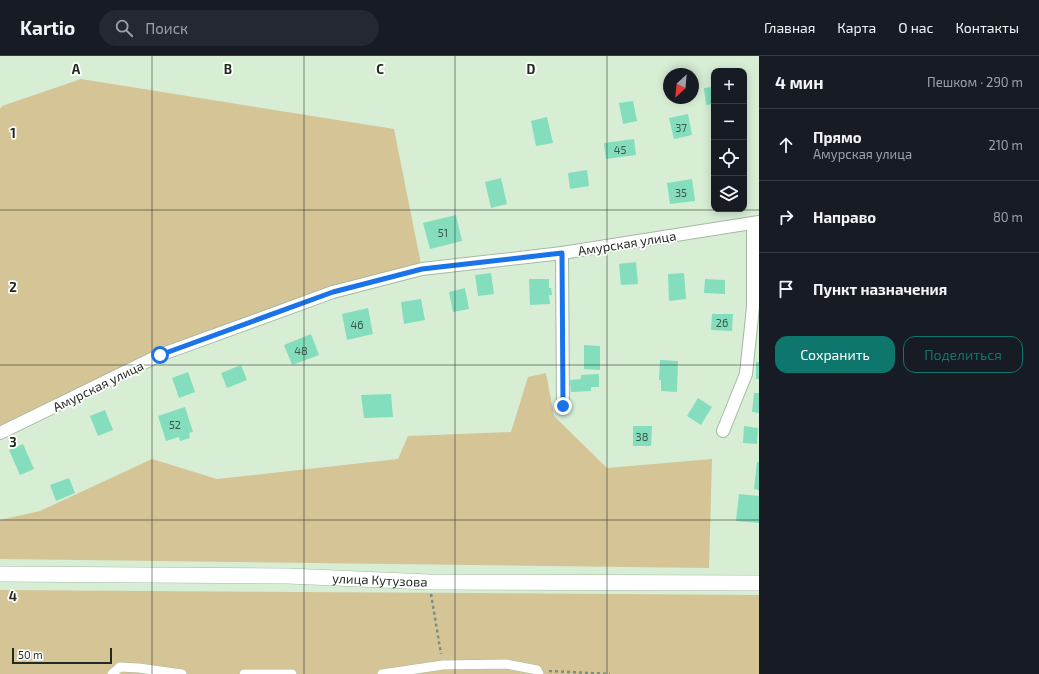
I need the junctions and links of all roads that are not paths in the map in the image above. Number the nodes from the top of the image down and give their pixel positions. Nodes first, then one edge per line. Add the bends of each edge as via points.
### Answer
1 (756, 223) edge
2 (562, 253) junction
3 (563, 406) dead end
4 (724, 431) dead end
5 (0, 433) edge
6 (0, 574) edge
7 (759, 583) edge
8 (538, 672) edge
9 (112, 674) edge
10 (182, 674) edge
11 (244, 674) edge
12 (292, 674) edge
13 (382, 674) edge

1 - 2 street, Амурская улица
1 - 4 street via 753,307 746,374
2 - 3 street
2 - 5 street, Амурская улица via 422,269 333,292 160,355
6 - 7 street, улица Кутузова via 288,576 429,582
8 - 13 street via 506,664 443,665
9 - 10 street via 120,667
11 - 12 street

